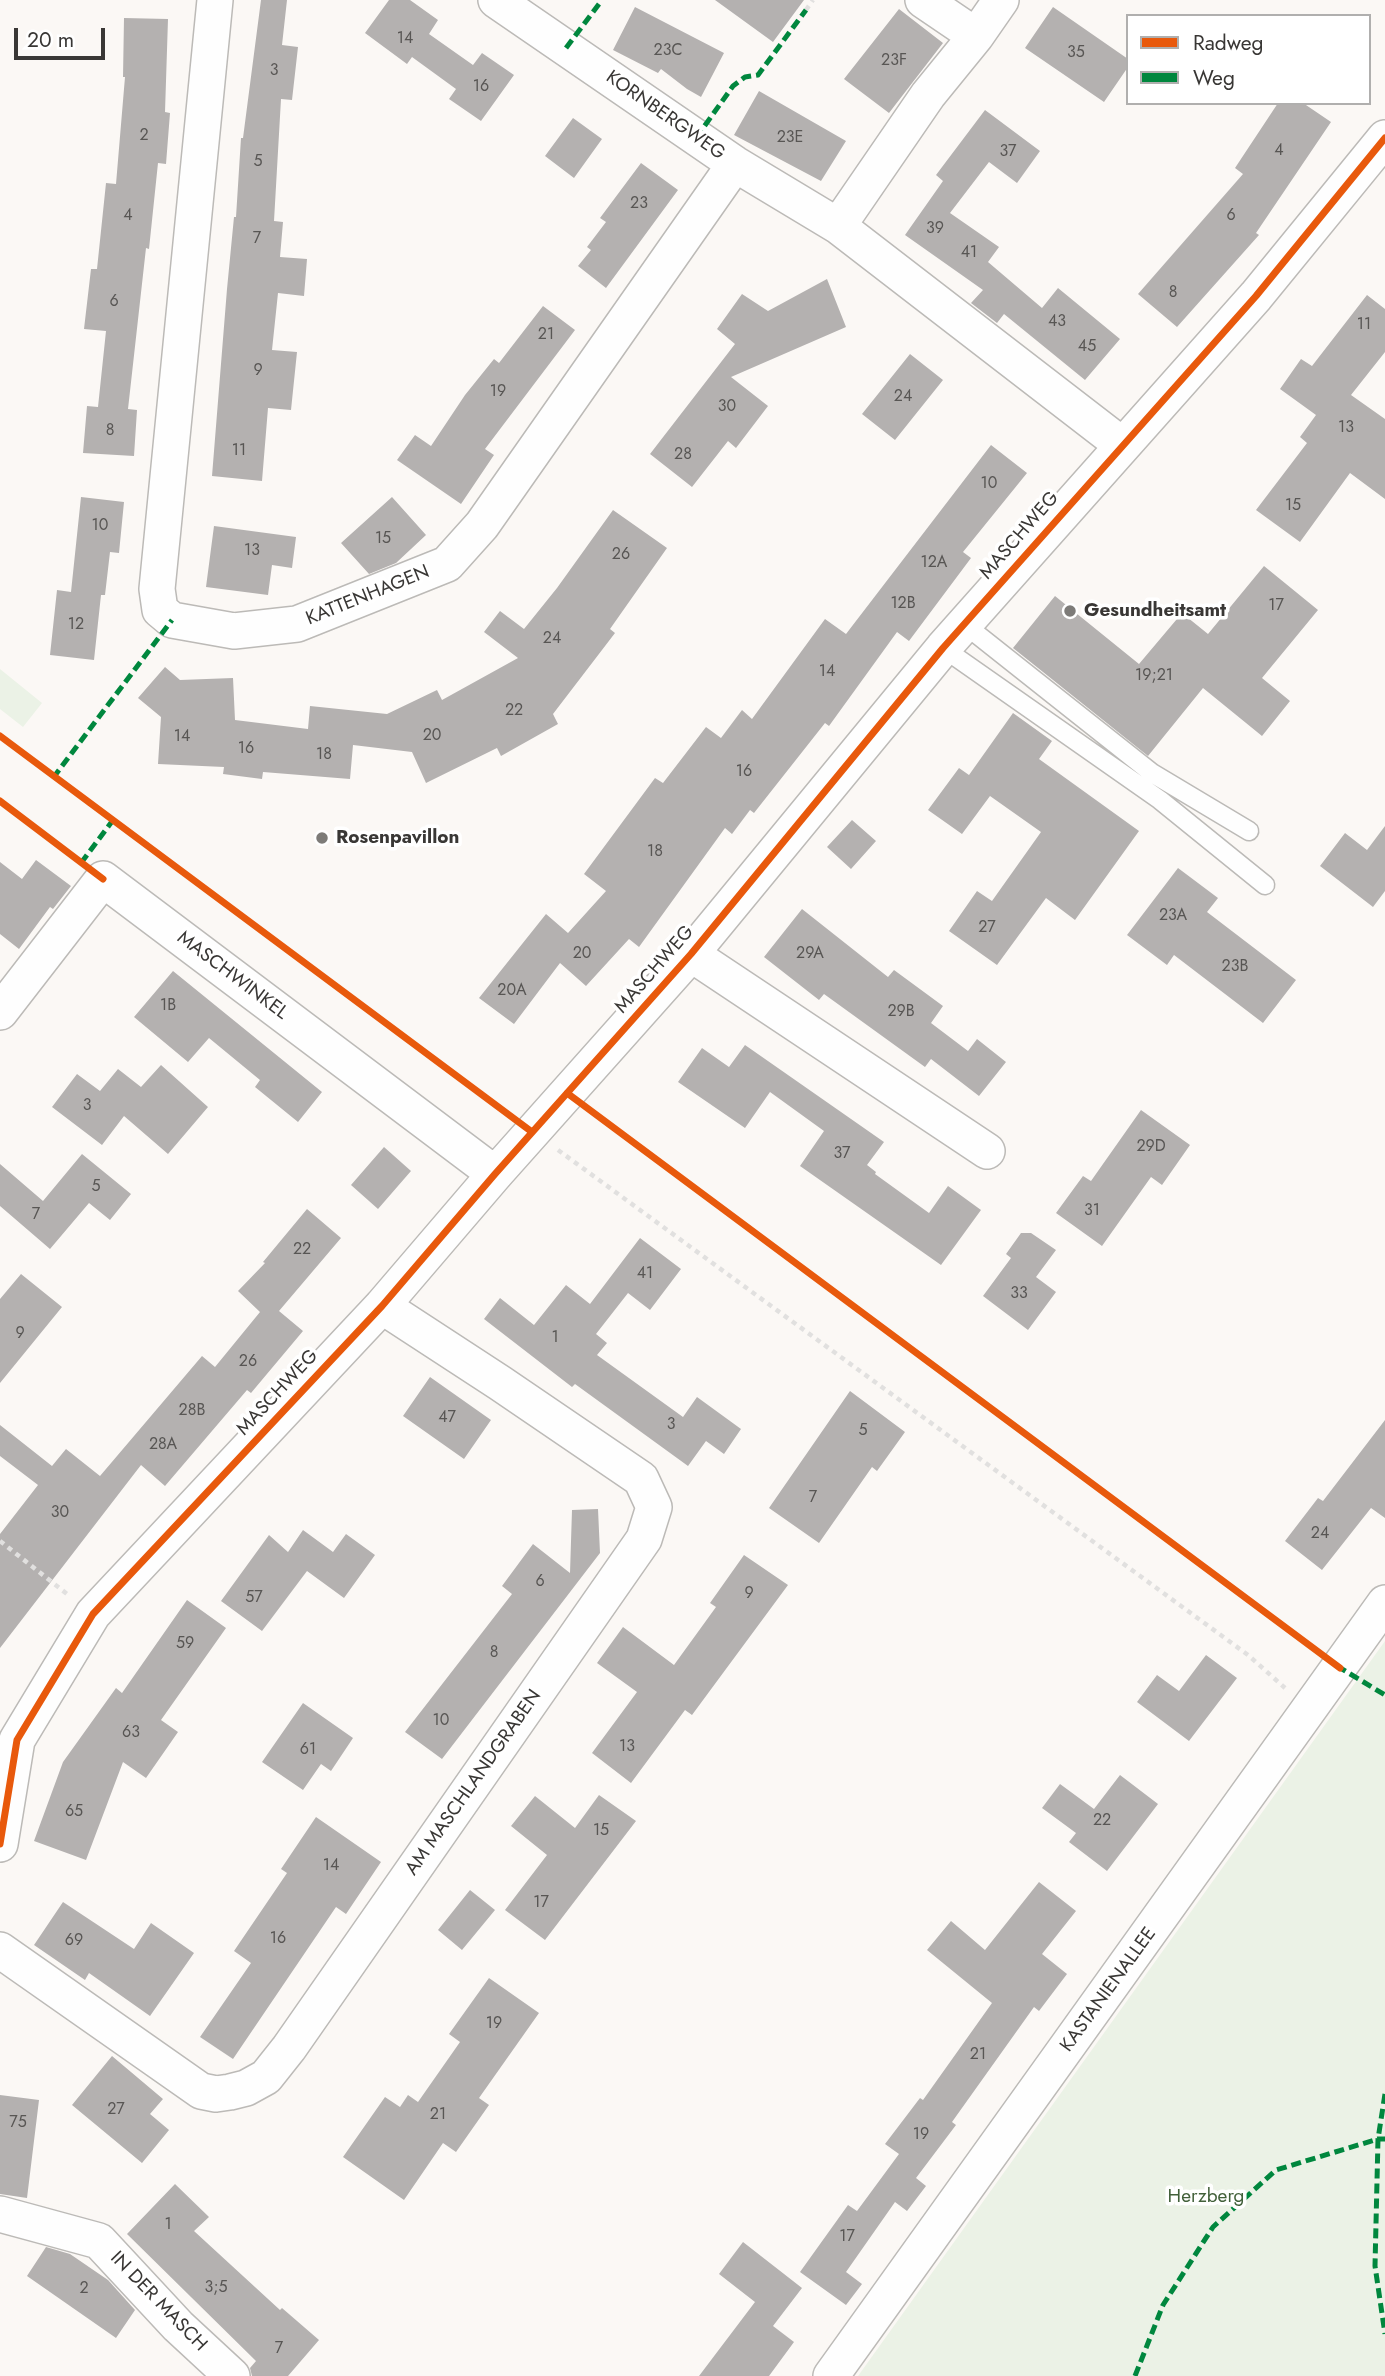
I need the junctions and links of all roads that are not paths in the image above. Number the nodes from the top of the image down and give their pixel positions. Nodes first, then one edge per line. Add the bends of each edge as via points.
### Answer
1 (215, 0) edge
2 (496, 0) edge
3 (923, 0) edge
4 (1001, 0) edge
5 (976, 36) junction
6 (1385, 138) edge
7 (735, 164) junction
8 (838, 226) junction
9 (1122, 445) junction
10 (953, 636) junction
11 (1249, 831) dead end
12 (1265, 885) dead end
13 (691, 954) junction
14 (0, 1012) edge
15 (987, 1151) dead end
16 (495, 1174) junction
17 (382, 1306) junction
18 (1385, 1603) edge
19 (0, 1844) edge
20 (0, 1950) edge
21 (0, 2214) edge
22 (232, 2376) edge
23 (831, 2376) edge

1 - 7 street, KATTENHAGEN via 157,589 160,610 172,620 234,631 297,624 447,564 482,525
2 - 7 street, KORNBERGWEG
3 - 5 street
4 - 5 street
5 - 8 street via 928,95
6 - 9 street, MASCHWEG via 1256,296
7 - 8 street, KORNBERGWEG
8 - 9 street, KORNBERGWEG
9 - 10 street, MASCHWEG
10 - 11 lane via 1152,774
10 - 12 lane
10 - 13 street, MASCHWEG
13 - 15 street, MASCHWEG
13 - 16 street, MASCHWEG
14 - 16 street, MASCHWINKEL via 103,879
16 - 17 street, MASCHWEG
17 - 19 street, MASCHWEG via 93,1614 17,1740
17 - 20 street, AM MASCHLANDGRABEN via 641,1479 654,1507 644,1539 266,2077 230,2092 201,2091
18 - 23 street, KASTANIENALLEE
21 - 22 street, IN DER MASCH via 99,2241

